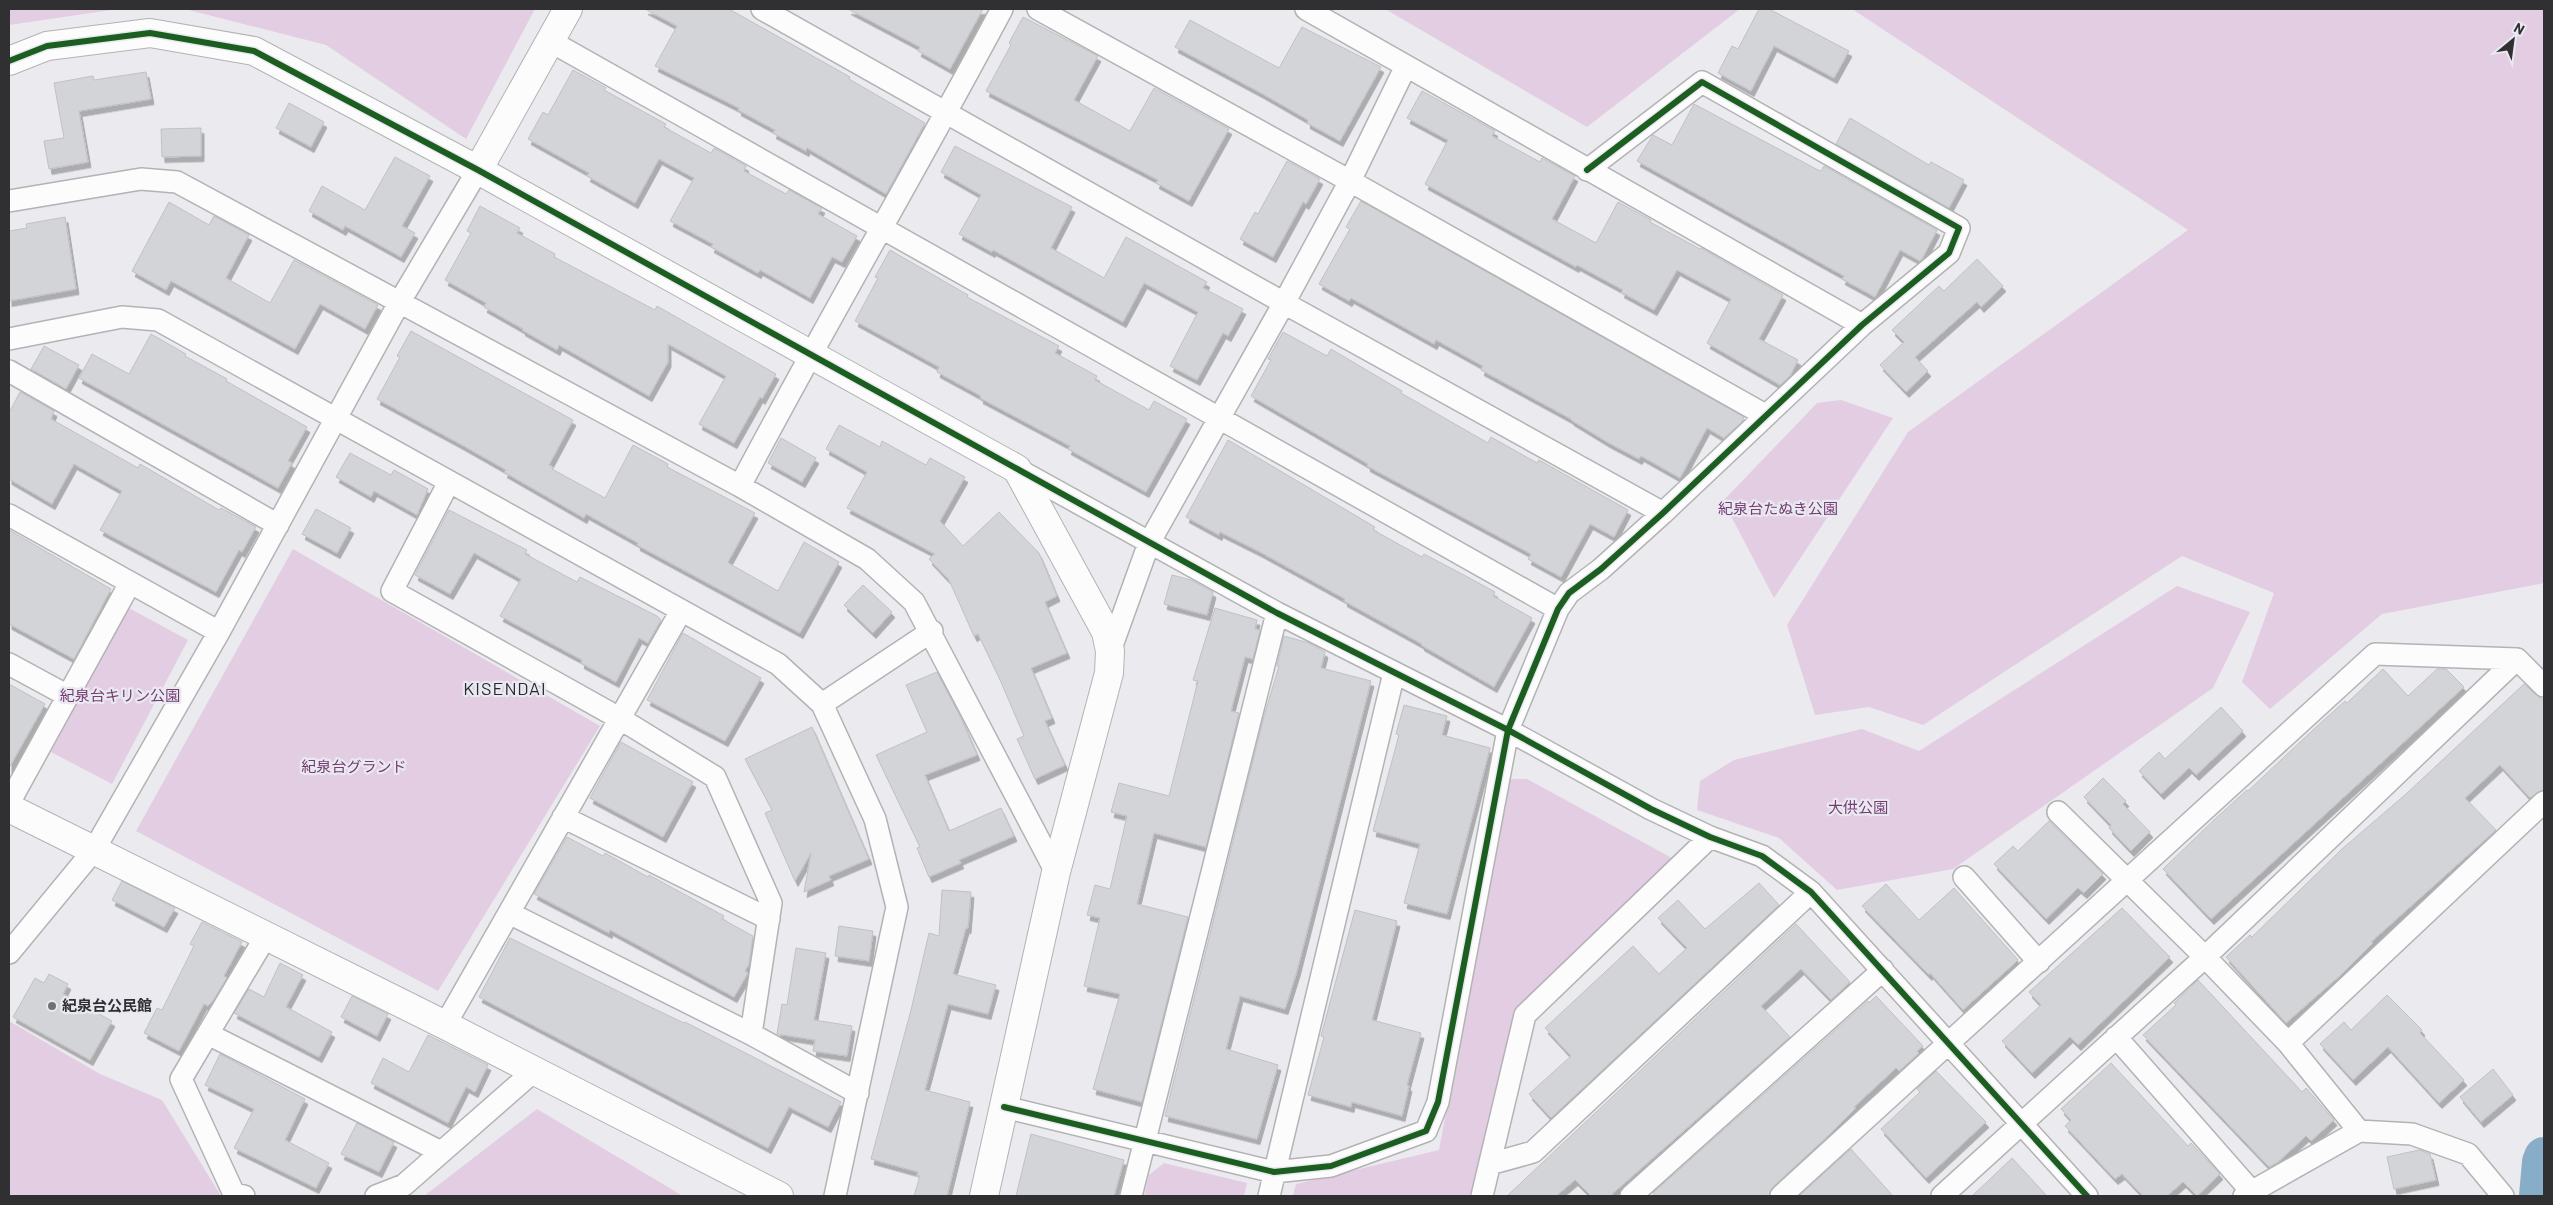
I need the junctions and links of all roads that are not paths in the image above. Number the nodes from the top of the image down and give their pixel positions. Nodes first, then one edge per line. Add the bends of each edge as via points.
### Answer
1 (568, 9) edge
2 (762, 9) edge
3 (1002, 9) edge
4 (1038, 9) edge
5 (1306, 9) edge
6 (550, 41) junction
7 (9, 61) edge
8 (1406, 66) junction
9 (947, 113) junction
10 (478, 170) junction
11 (1587, 170) junction
12 (1350, 181) junction
13 (9, 201) edge
14 (883, 229) junction
15 (399, 303) junction
16 (1284, 304) junction
17 (1862, 325) junction
18 (9, 339) edge
19 (809, 355) junction
20 (9, 371) edge
21 (1765, 415) junction
22 (1219, 419) junction
23 (336, 421) junction
24 (1017, 469) junction
25 (449, 482) junction
26 (740, 486) junction
27 (1663, 513) junction
28 (9, 515) edge
29 (278, 525) junction
30 (1149, 542) junction
31 (130, 583) junction
32 (1558, 609) junction
33 (681, 612) junction
34 (1276, 613) junction
35 (219, 632) junction
36 (932, 632) junction
37 (1110, 651) junction
38 (2517, 659) junction
39 (9, 664) edge
40 (1394, 673) junction
41 (2544, 686) edge
42 (68, 696) junction
43 (822, 704) junction
44 (619, 718) junction
45 (1508, 730) junction
46 (2544, 802) edge
47 (9, 803) edge
48 (9, 808) edge
49 (2058, 812) dead end
50 (564, 816) junction
51 (1710, 837) junction
52 (94, 850) junction
53 (1056, 872) junction
54 (1964, 877) dead end
55 (2128, 881) junction
56 (1811, 892) junction
57 (509, 913) junction
58 (769, 919) junction
59 (266, 936) junction
60 (9, 953) edge
61 (2205, 957) junction
62 (2039, 962) junction
63 (1883, 970) junction
64 (445, 1025) junction
65 (208, 1034) junction
66 (751, 1034) junction
67 (2116, 1037) junction
68 (1949, 1043) junction
69 (2288, 1043) junction
70 (534, 1071) junction
71 (858, 1093) junction
72 (1004, 1107) junction
73 (2021, 1123) junction
74 (2360, 1131) junction
75 (1145, 1141) junction
76 (441, 1152) junction
77 (1490, 1164) junction
78 (1274, 1172) junction
79 (2248, 1194) edge
80 (244, 1196) edge
81 (376, 1196) edge
82 (778, 1196) edge
83 (835, 1196) edge
84 (984, 1196) edge
85 (1131, 1196) edge
86 (1269, 1196) edge
87 (1482, 1196) edge
88 (1631, 1196) edge
89 (1781, 1196) edge
90 (1942, 1196) edge
91 (2087, 1196) edge
92 (2503, 1196) edge

1 - 6 street
2 - 9 street
3 - 9 street
4 - 12 street
5 - 8 street
6 - 10 street
6 - 14 street
7 - 10 street via 47,46 150,33 254,51
8 - 11 street
8 - 12 street
9 - 14 street
9 - 16 street
10 - 15 street
10 - 19 street
11 - 17 street
11 - 17 street via 1702,82 1959,228 1948,253
12 - 16 street
12 - 21 street
13 - 15 street via 141,179 178,182
14 - 19 street
14 - 22 street
15 - 23 street
15 - 26 street
16 - 22 street
16 - 27 street
17 - 21 street
18 - 23 street via 122,317 158,320
19 - 24 street
19 - 26 street
20 - 29 street
21 - 27 street
22 - 30 street
22 - 32 street
23 - 25 street
23 - 29 street
24 - 30 street
24 - 37 street via 1106,632
25 - 33 street
25 - 44 street via 392,591
26 - 36 street via 867,559 914,602
27 - 32 street via 1569,593
28 - 31 street
29 - 35 street
30 - 34 street
30 - 37 street
31 - 35 street
31 - 42 street
32 - 45 street
33 - 43 street via 778,664
33 - 44 street
34 - 40 street
34 - 75 street
35 - 52 street
36 - 43 street
36 - 53 street
37 - 53 street via 1109,673
38 - 41 street
38 - 55 street via 2375,654
38 - 61 street
39 - 42 street
40 - 45 street
40 - 78 street
42 - 47 street
43 - 71 street via 875,819 896,907
44 - 50 street
44 - 58 street via 715,777 771,903
45 - 51 street via 1651,809
45 - 78 street via 1438,1102 1426,1131 1331,1166
46 - 69 street
48 - 52 street
49 - 55 street
50 - 57 street
50 - 58 street
51 - 56 street via 1762,856
51 - 77 street via 1525,1015
52 - 59 street
52 - 60 street
53 - 72 street
54 - 62 street
55 - 61 street
55 - 62 street
56 - 63 street
56 - 77 street via 1534,1152
57 - 64 street
57 - 66 street
58 - 66 street
59 - 64 street
59 - 65 street
61 - 67 street
61 - 69 street
62 - 68 street
63 - 68 street
63 - 88 street
64 - 70 street
65 - 76 street
65 - 80 street via 181,1079 234,1194
66 - 71 street
67 - 73 street
67 - 79 street
68 - 73 street
68 - 89 street
69 - 74 street
70 - 76 street
70 - 82 street
71 - 83 street
72 - 75 street
72 - 84 street
73 - 90 street
73 - 91 street
74 - 79 street
74 - 92 street via 2412,1134 2468,1154
75 - 78 street
75 - 85 street
76 - 81 street via 404,1185
77 - 87 street
78 - 86 street

